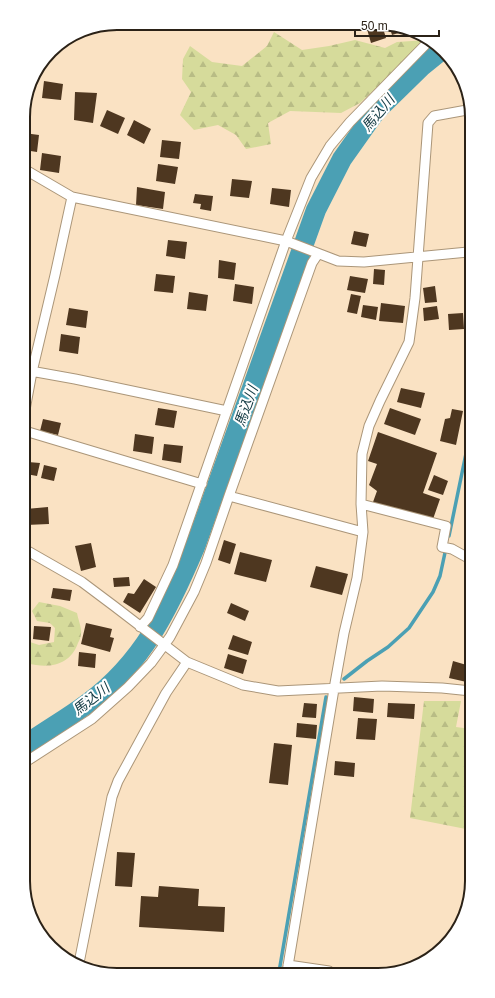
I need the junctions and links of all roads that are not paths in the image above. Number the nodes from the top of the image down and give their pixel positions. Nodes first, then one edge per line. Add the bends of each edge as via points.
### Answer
1 (425, 45) edge
2 (465, 110) edge
3 (30, 172) edge
4 (72, 197) junction
5 (286, 242) junction
6 (465, 252) edge
7 (316, 253) junction
8 (418, 257) junction
9 (30, 364) edge
10 (30, 371) edge
11 (227, 411) junction
12 (30, 432) edge
13 (202, 484) junction
14 (229, 496) junction
15 (361, 504) junction
16 (363, 532) junction
17 (30, 552) edge
18 (465, 557) edge
19 (140, 627) junction
20 (163, 644) junction
21 (187, 662) junction
22 (334, 689) junction
23 (465, 690) edge
24 (30, 759) edge
25 (80, 959) edge
26 (288, 968) edge

1 - 5 street via 330,146 311,178
2 - 8 street via 434,116 428,122
3 - 4 street
4 - 5 street
4 - 9 street via 55,274
5 - 7 street
5 - 11 street
6 - 8 street
7 - 8 street via 338,260 364,262
7 - 14 street
8 - 15 street via 409,342 369,426 362,454
10 - 11 street
11 - 13 street
12 - 13 street
13 - 19 street via 173,565 148,618
14 - 16 street
14 - 20 street via 194,592 177,626
15 - 16 street
15 - 18 street via 446,526 447,548
16 - 22 street via 357,578
17 - 19 street via 82,582
19 - 20 street
20 - 21 street
20 - 24 street via 152,663 92,720
21 - 22 street via 243,685 278,690
21 - 25 street via 166,693 118,781 112,797
22 - 23 street via 382,686
22 - 26 street

